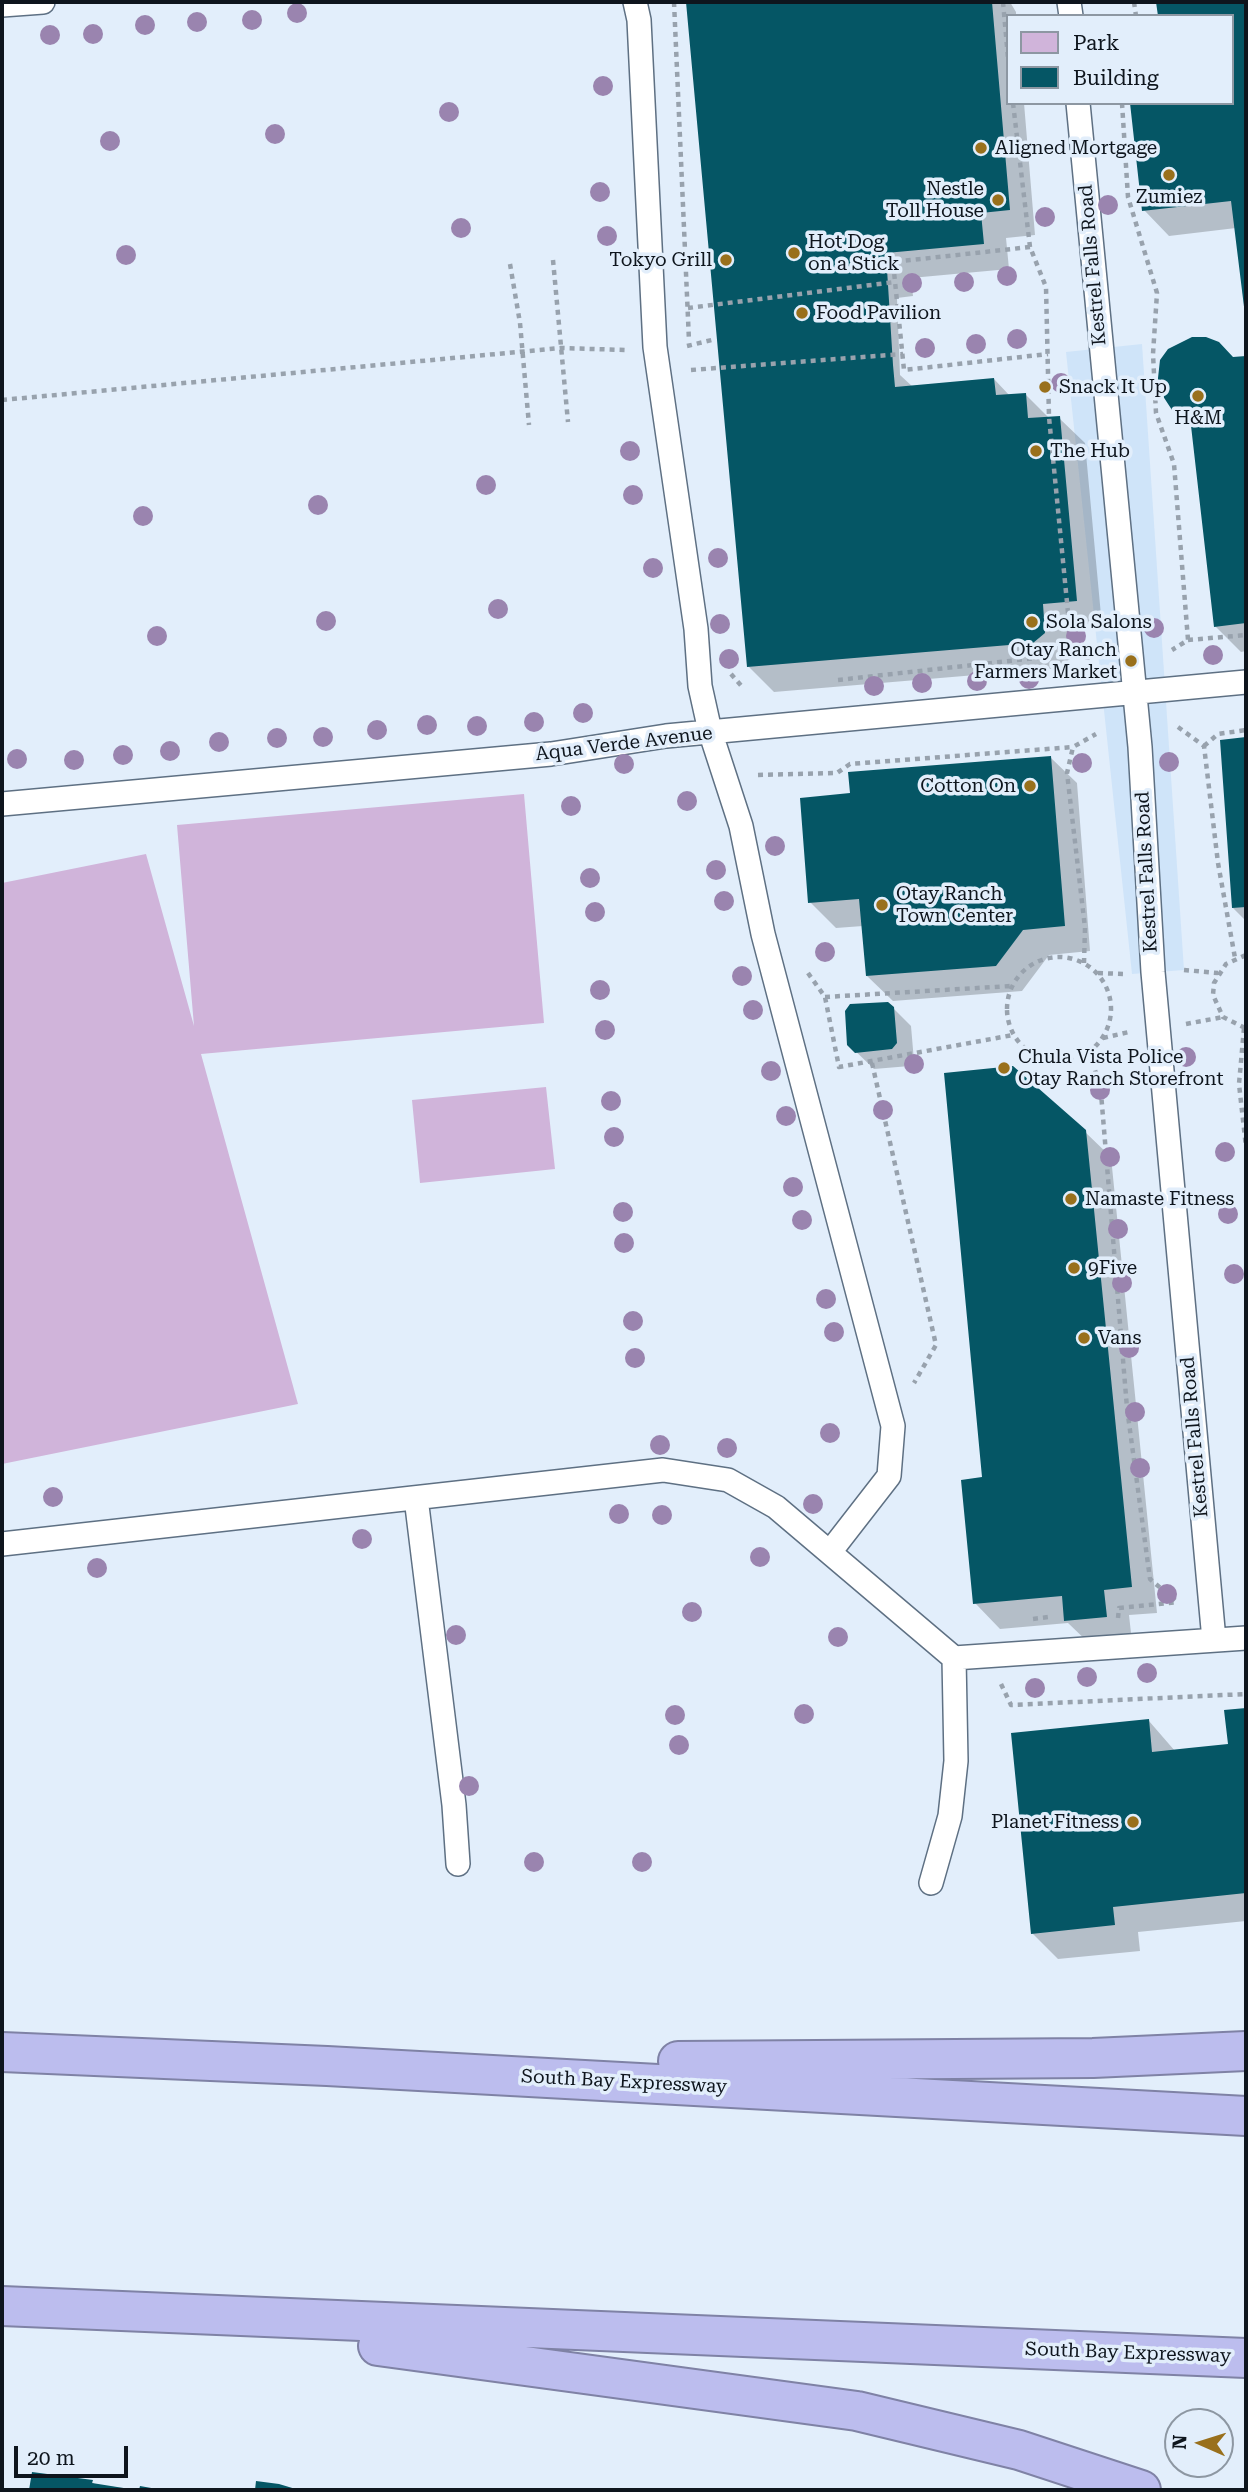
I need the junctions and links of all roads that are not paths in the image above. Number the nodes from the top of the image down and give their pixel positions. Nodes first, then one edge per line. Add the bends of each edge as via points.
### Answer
1 (37, 2) edge
2 (43, 2) edge
3 (635, 2) edge
4 (2, 5) edge
5 (1078, 105) edge
6 (1246, 682) edge
7 (1133, 693) junction
8 (710, 732) junction
9 (2, 804) edge
10 (416, 1498) junction
11 (2, 1544) edge
12 (830, 1552) junction
13 (1246, 1637) edge
14 (1214, 1640) junction
15 (954, 1658) junction
16 (458, 1864) dead end
17 (931, 1883) dead end
18 (1246, 2051) edge
19 (2, 2052) edge
20 (327, 2066) junction
21 (1246, 2116) edge
22 (2, 2306) edge
23 (126, 2314) junction
24 (1246, 2358) edge
25 (1141, 2490) edge

1 - 2 lane
1 - 4 lane
3 - 8 lane via 655,348 696,629 699,686
5 - 7 lane, Kestrel Falls Road
6 - 7 lane, Aqua Verde Avenue
7 - 8 lane, Aqua Verde Avenue
7 - 14 lane, Kestrel Falls Road via 1153,972
8 - 9 lane, Aqua Verde Avenue via 538,755
8 - 12 lane via 730,785 763,934 893,1426 889,1476
10 - 11 lane
10 - 12 lane via 663,1470 728,1480 776,1507
10 - 16 lane
12 - 15 lane
13 - 14 lane
14 - 15 lane
15 - 17 lane via 957,1761 950,1816
18 - 20 highway via 1093,2058
19 - 20 highway, South Bay Expressway
20 - 21 highway, South Bay Expressway
22 - 23 highway, South Bay Expressway
23 - 24 highway, South Bay Expressway
23 - 25 highway via 857,2411 1019,2450

